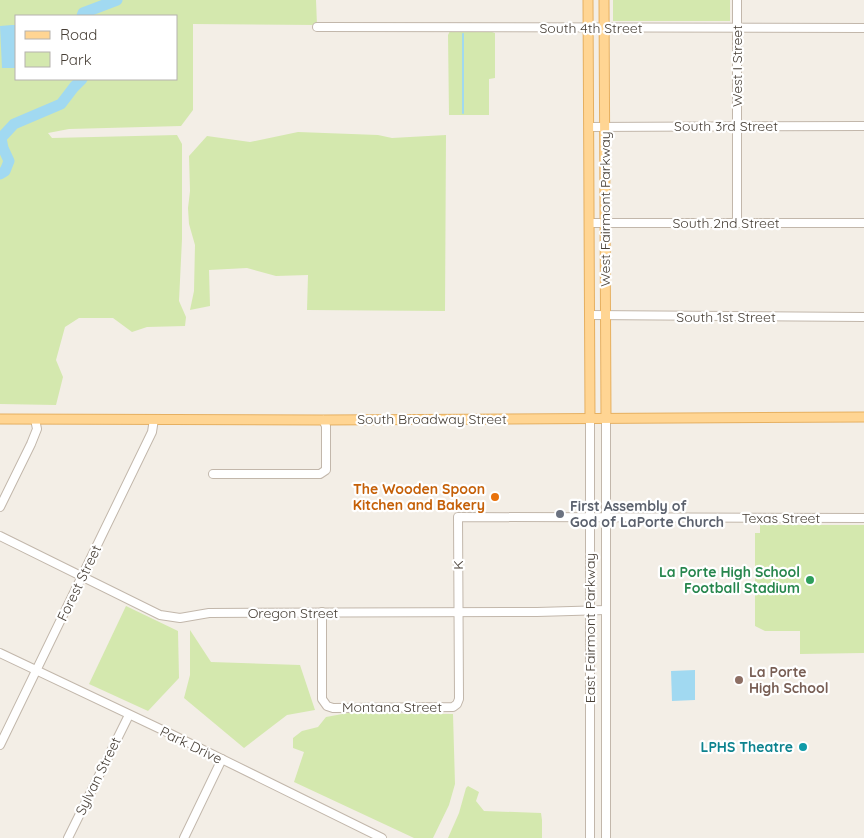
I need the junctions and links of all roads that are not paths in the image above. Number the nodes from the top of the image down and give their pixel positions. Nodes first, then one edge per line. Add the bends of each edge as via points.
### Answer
1 (588, 0) edge
2 (604, 0) edge
3 (737, 0) edge
4 (588, 27) junction
5 (604, 27) junction
6 (737, 27) junction
7 (317, 28) dead end
8 (864, 28) edge
9 (738, 126) junction
10 (864, 126) edge
11 (589, 127) junction
12 (604, 127) junction
13 (589, 223) junction
14 (604, 223) junction
15 (737, 223) junction
16 (864, 223) edge
17 (589, 315) junction
18 (605, 316) junction
19 (864, 317) edge
20 (606, 363) junction
21 (589, 364) junction
22 (864, 417) edge
23 (590, 418) junction
24 (606, 418) junction
25 (0, 419) edge
26 (35, 419) junction
27 (154, 419) junction
28 (323, 420) junction
29 (213, 474) dead end
30 (0, 507) edge
31 (458, 517) joint
32 (589, 518) junction
33 (606, 518) junction
34 (864, 518) edge
35 (0, 536) edge
36 (82, 576) junction
37 (606, 610) junction
38 (590, 611) junction
39 (322, 612) junction
40 (458, 612) junction
41 (0, 653) edge
42 (37, 670) junction
43 (457, 704) joint
44 (128, 715) junction
45 (590, 716) junction
46 (607, 718) junction
47 (0, 745) edge
48 (222, 759) junction
49 (68, 838) edge
50 (184, 838) edge
51 (382, 838) edge
52 (590, 838) edge
53 (606, 838) edge

1 - 4 main road, West Fairmont Parkway
2 - 5 main road, West Fairmont Parkway
3 - 6 street, West I Street
4 - 5 street, South 4th Street
4 - 7 street, South 4th Street
4 - 11 main road, West Fairmont Parkway
5 - 6 street, South 4th Street
5 - 12 main road, West Fairmont Parkway
6 - 8 street, South 4th Street
6 - 9 street, West I Street
9 - 10 street, South 3rd Street
9 - 12 street, South 3rd Street
9 - 15 street, West I Street
11 - 12 street, South 3rd Street
11 - 13 main road, West Fairmont Parkway
12 - 14 main road, West Fairmont Parkway
13 - 14 street, South 2nd Street
13 - 17 main road, West Fairmont Parkway
14 - 15 street, South 2nd Street
14 - 18 main road, West Fairmont Parkway
15 - 16 street, South 2nd Street
17 - 18 street, South 1st Street
17 - 21 main road, West Fairmont Parkway
18 - 19 street, South 1st Street
18 - 20 main road, West Fairmont Parkway
20 - 21 main road
20 - 24 main road, West Fairmont Parkway
21 - 23 main road, West Fairmont Parkway
22 - 24 main road, South Broadway Street
23 - 24 main road, South Broadway Street
23 - 28 main road, South Broadway Street
23 - 32 street, East Fairmont Parkway
24 - 33 street, East Fairmont Parkway
25 - 26 main road, South Broadway Street
26 - 27 main road, South Broadway Street
26 - 30 street via 37,429
27 - 28 main road, South Broadway Street
27 - 36 street, Forest Street via 152,432
28 - 29 street via 326,426 326,470 320,474
31 - 32 street, Texas Street
31 - 40 street, K
32 - 33 street, Texas Street
32 - 38 street, East Fairmont Parkway
33 - 34 street, Texas Street
33 - 37 street, East Fairmont Parkway
35 - 36 street, Oregon Street
36 - 39 street, Oregon Street via 160,615 180,618 209,613
36 - 42 street, Forest Street
37 - 38 street, Oregon Street
37 - 46 street, East Fairmont Parkway
38 - 40 street, Oregon Street
38 - 45 street, East Fairmont Parkway
39 - 40 street, Oregon Street
39 - 43 street, Montana Street via 322,699 327,706 453,707
40 - 43 street, K
41 - 42 street, Park Drive
42 - 44 street, Park Drive
42 - 47 street, Forest Street
44 - 48 street, Park Drive
44 - 49 street, Sylvan Street
45 - 46 street
45 - 52 street, East Fairmont Parkway
46 - 53 street, East Fairmont Parkway
48 - 50 street
48 - 51 street, Park Drive

